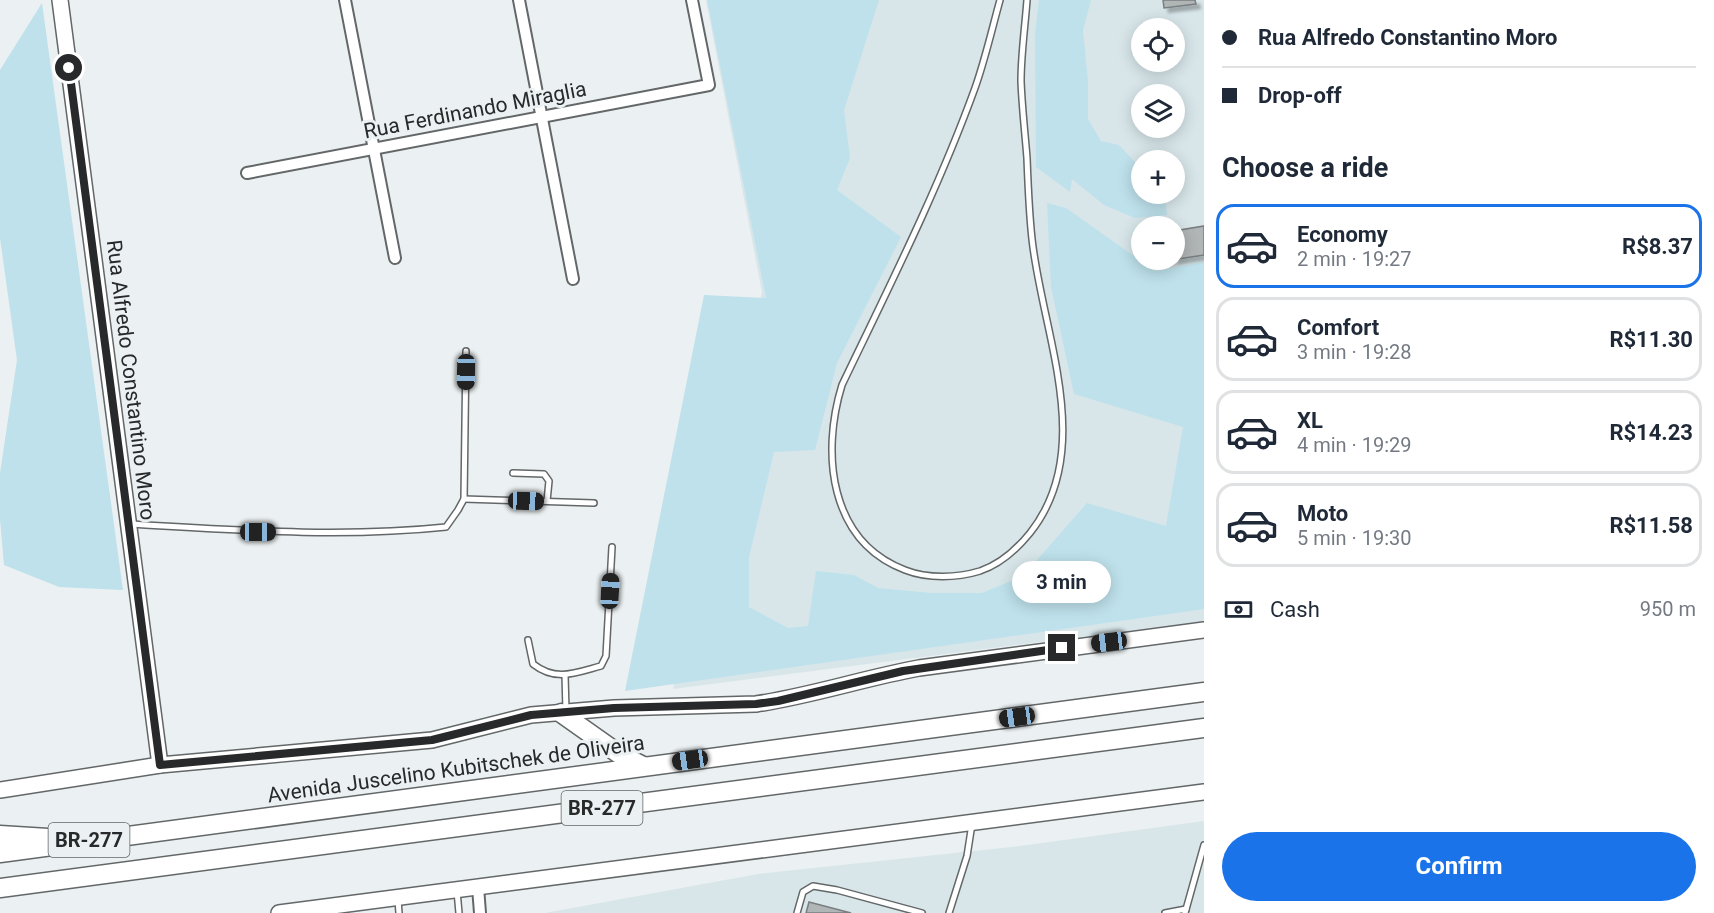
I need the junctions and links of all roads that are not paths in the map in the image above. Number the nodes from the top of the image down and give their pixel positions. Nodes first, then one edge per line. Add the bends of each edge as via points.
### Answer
1 (60, 0) edge
2 (345, 0) edge
3 (519, 0) edge
4 (692, 0) edge
5 (1000, 0) edge
6 (1027, 0) edge
7 (542, 117) junction
8 (374, 149) junction
9 (247, 173) dead end
10 (395, 258) dead end
11 (573, 279) dead end
12 (466, 351) dead end
13 (513, 473) dead end
14 (464, 499) junction
15 (547, 501) junction
16 (594, 503) dead end
17 (129, 524) junction
18 (612, 547) dead end
19 (1204, 630) edge
20 (528, 640) dead end
21 (565, 675) junction
22 (1204, 692) edge
23 (564, 713) junction
24 (1204, 728) edge
25 (160, 765) junction
26 (643, 766) junction
27 (0, 790) edge
28 (1204, 792) edge
29 (973, 822) junction
30 (0, 835) edge
31 (89, 840) junction
32 (1204, 845) edge
33 (0, 853) edge
34 (478, 887) junction
35 (0, 888) edge
36 (457, 890) junction
37 (398, 897) junction
38 (315, 911) edge
39 (1185, 911) edge
40 (279, 913) edge
41 (399, 913) edge
42 (459, 913) edge
43 (480, 913) edge
44 (797, 913) edge
45 (922, 913) edge
46 (949, 913) edge
47 (1165, 913) edge

1 - 17 street, Rua Alfredo Constantino Moro
2 - 8 street
3 - 7 street
4 - 7 street, Rua Ferdinando Miraglia via 709,85
5 - 6 lane via 976,85 953,146 834,410 832,467 839,502 849,525 868,548 890,564 916,574 966,576 988,568 1017,549 1040,519 1056,481 1063,423 1032,241 1021,80
7 - 8 street, Rua Ferdinando Miraglia
7 - 11 street
8 - 9 street, Rua Ferdinando Miraglia
8 - 10 street
12 - 14 lane
13 - 15 lane via 544,474 549,482
14 - 15 lane
14 - 17 lane via 446,527 412,531 258,532
15 - 16 lane
17 - 25 street, Rua Alfredo Constantino Moro
18 - 21 lane via 606,656 601,666
19 - 23 street via 919,668 756,704
20 - 21 lane via 533,664 544,672
21 - 23 lane
22 - 26 highway, Avenida Juscelino Kubitschek de Oliveira / BR-277
23 - 25 street via 531,715 432,740
23 - 26 highway via 619,754
24 - 35 highway, BR-277
25 - 27 street
26 - 31 highway, Avenida Juscelino Kubitschek de Oliveira / BR-277
28 - 29 street
29 - 34 street
29 - 46 lane
30 - 31 highway
31 - 33 highway, Avenida Juscelino Kubitschek de Oliveira / BR-277
32 - 39 lane
34 - 36 street
34 - 43 street
36 - 37 street
36 - 42 lane
37 - 38 street
37 - 41 lane
38 - 40 street
39 - 47 lane
44 - 45 lane via 803,892 813,886

